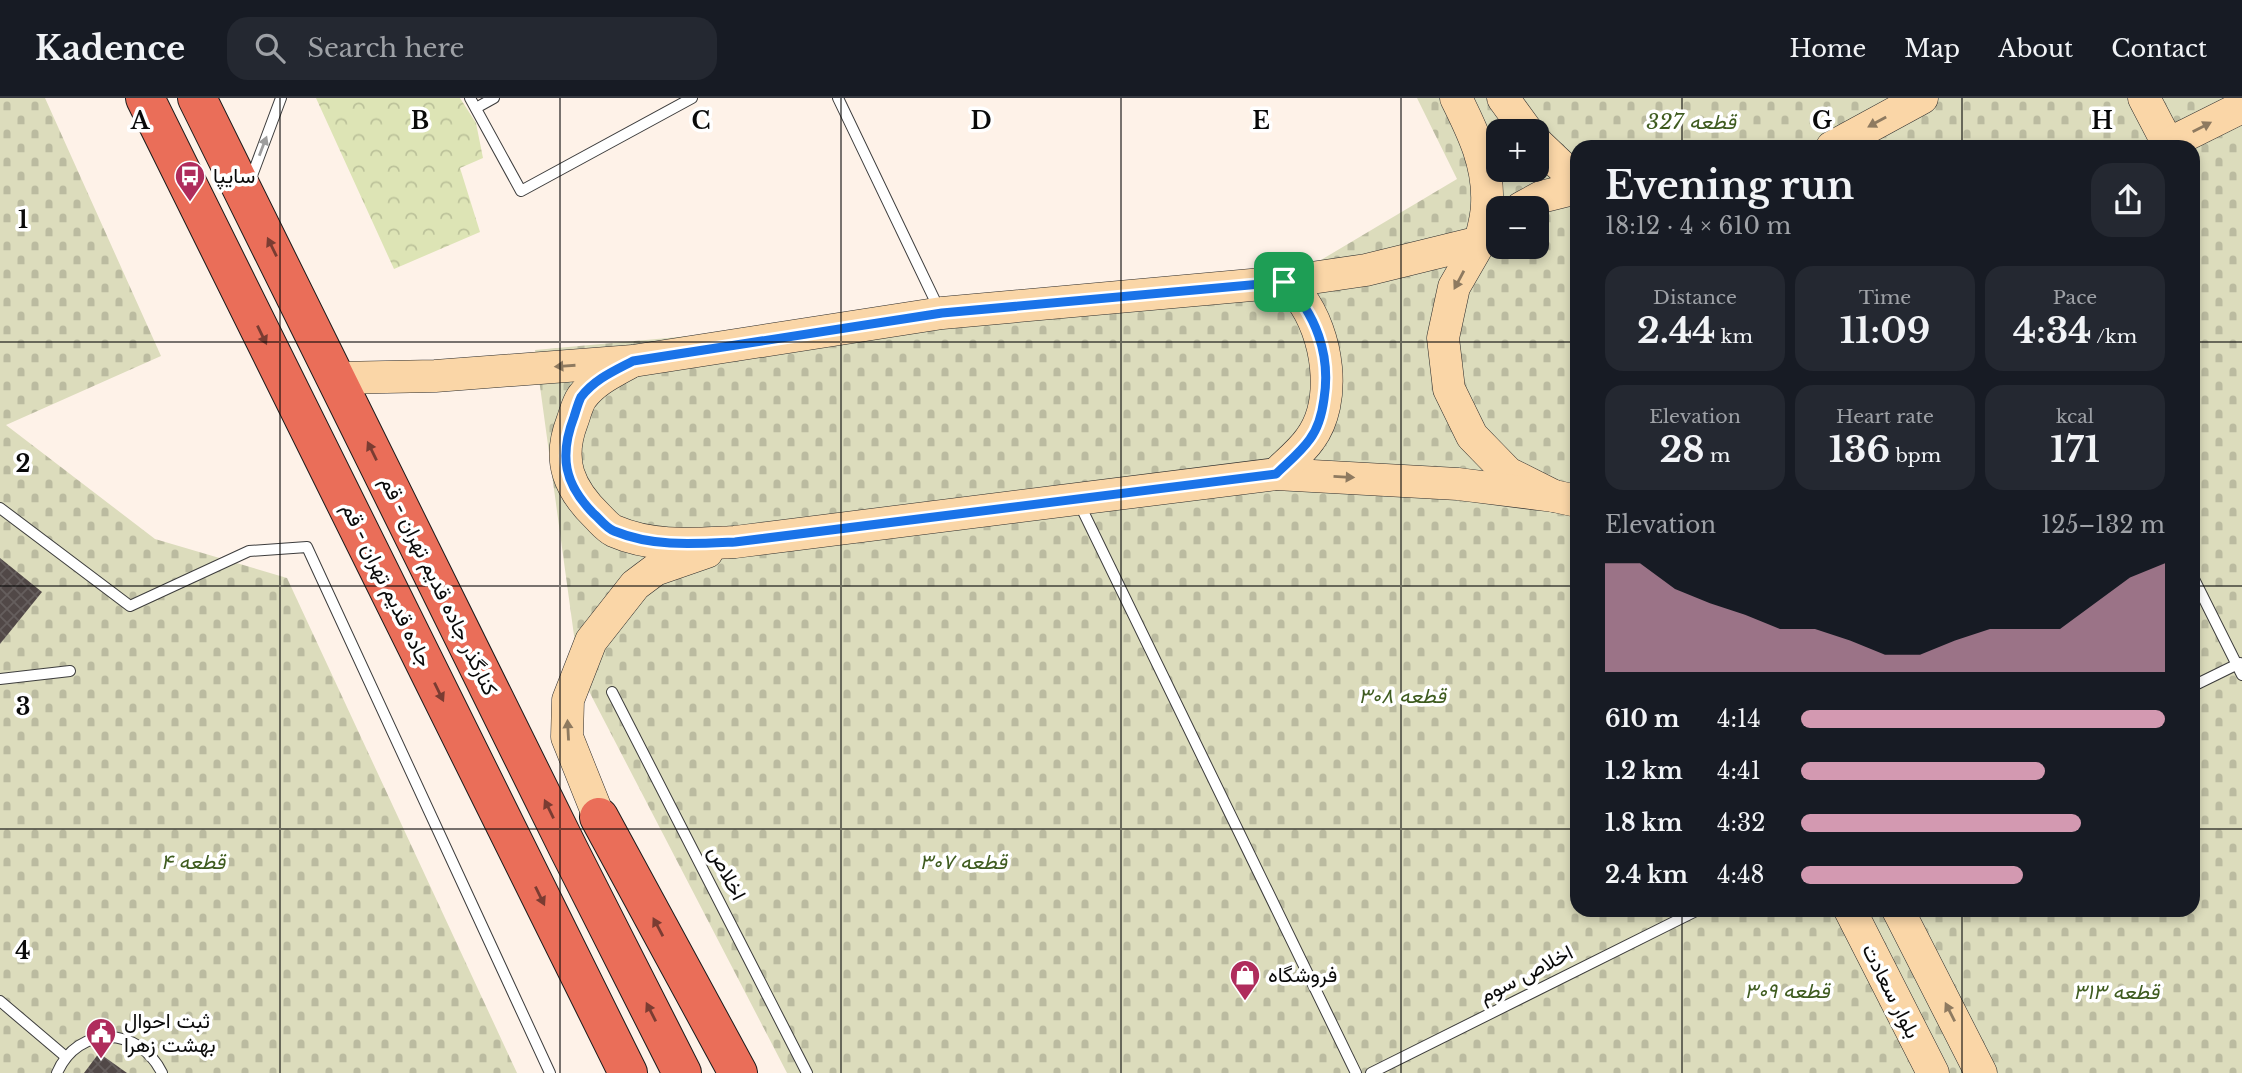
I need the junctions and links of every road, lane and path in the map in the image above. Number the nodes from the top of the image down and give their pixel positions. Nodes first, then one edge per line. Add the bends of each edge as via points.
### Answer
1 (145, 98) edge
2 (197, 98) edge
3 (281, 98) edge
4 (494, 98) edge
5 (692, 98) edge
6 (838, 98) edge
7 (1456, 98) edge
8 (1503, 98) edge
9 (1922, 98) edge
10 (2144, 98) edge
11 (473, 103) edge
12 (2242, 107) edge
13 (1518, 119) edge
14 (1845, 140) edge
15 (2162, 140) edge
16 (2177, 140) edge
17 (1549, 154) edge
18 (1570, 174) edge
19 (1570, 190) edge
20 (245, 193) junction
21 (1487, 196) edge
22 (1545, 196) edge
23 (1486, 235) edge
24 (1486, 239) edge
25 (1284, 282) junction
26 (942, 313) junction
27 (633, 361) junction
28 (337, 378) junction
29 (1276, 474) junction
30 (1077, 499) junction
31 (1566, 499) edge
32 (0, 508) edge
33 (735, 542) junction
34 (2200, 590) edge
35 (2240, 667) edge
36 (70, 671) dead end
37 (0, 679) edge
38 (2200, 683) edge
39 (612, 691) dead end
40 (599, 817) joint
41 (1684, 917) edge
42 (1854, 917) edge
43 (1902, 917) edge
44 (0, 1001) edge
45 (66, 1057) junction
46 (57, 1073) edge
47 (162, 1073) edge
48 (550, 1073) edge
49 (628, 1073) edge
50 (682, 1073) edge
51 (737, 1073) edge
52 (807, 1073) edge
53 (1356, 1073) edge
54 (1371, 1073) edge
55 (1933, 1073) edge
56 (1981, 1073) edge

1 -> 49 highway, جاده قدیم تهران - قم
2 - 20 highway, کنارگذر جاده قدیم تهران - قم
20 -> 3 lane
4 - 11 lane
5 - 11 lane via 521,191
6 - 26 lane
7 - 21 street via 1477,139
8 - 13 street
9 -> 14 street
10 - 15 street
16 -> 12 street
17 - 18 street
19 - 22 street
28 -> 20 highway, کنارگذر جاده قدیم تهران - قم
23 - 25 street via 1366,270
24 -> 31 street via 1454,287 1443,338 1450,389 1472,436 1508,473
25 - 26 street
25 - 29 street via 1300,298 1315,327 1324,350 1327,384 1321,420 1309,440
26 - 27 street
27 -> 28 street via 435,376
27 - 33 street via 599,379 580,399 564,456 572,485 611,530 668,544
50 -> 28 highway, کنارگذر جاده قدیم تهران - قم
29 - 30 street
29 -> 31 street via 1458,484
30 - 33 street
30 - 53 lane
32 - 48 lane via 130,606 249,551 307,547
40 -> 33 street via 567,737 568,700 591,641 635,585 655,570
34 - 35 lane
35 - 38 lane
36 - 37 lane
39 - 52 lane, اخلاص
51 -> 40 highway
41 - 54 lane, اخلاص سوم
42 - 55 street, بلوار سعادت
56 -> 43 street, بلوار سعادت
44 - 45 lane
45 - 46 lane
45 - 47 lane via 80,1044 98,1037 118,1037 151,1055

